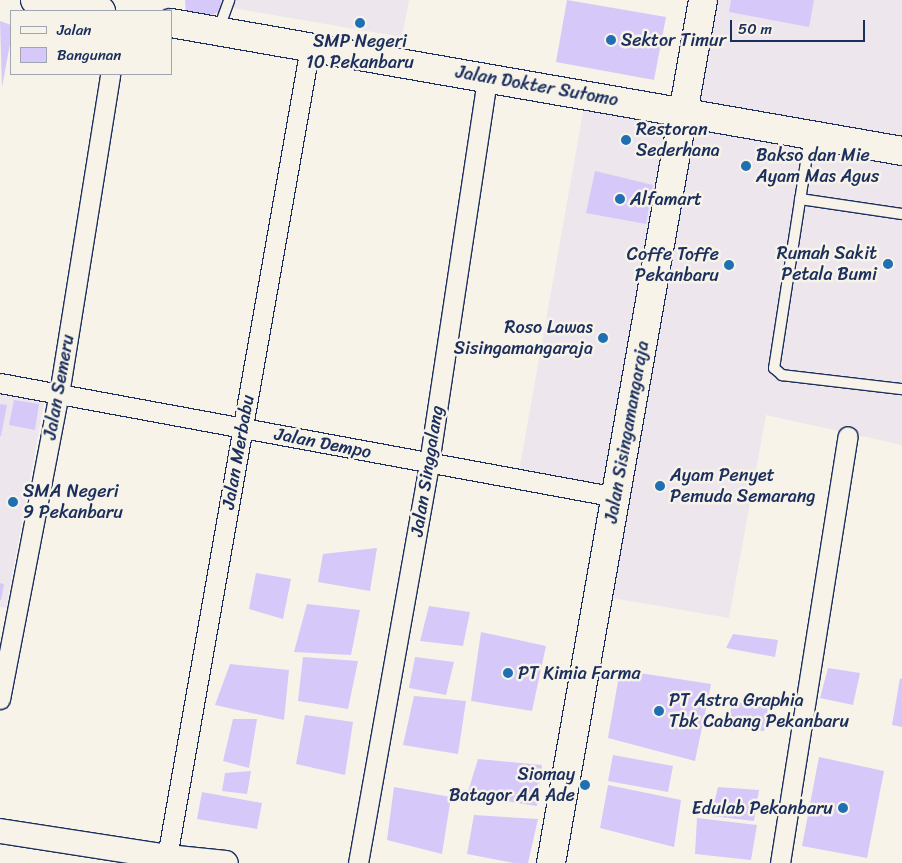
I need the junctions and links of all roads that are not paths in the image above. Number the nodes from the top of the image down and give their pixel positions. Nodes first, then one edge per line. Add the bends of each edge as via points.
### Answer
1 (36, 0) edge
2 (229, 0) edge
3 (703, 0) edge
4 (95, 10) edge
5 (172, 23) edge
6 (218, 32) junction
7 (310, 47) junction
8 (110, 75) edge
9 (487, 78) junction
10 (683, 111) junction
11 (810, 136) junction
12 (902, 152) edge
13 (800, 199) junction
14 (902, 214) edge
15 (0, 383) edge
16 (902, 389) edge
17 (59, 394) junction
18 (242, 428) junction
19 (848, 436) dead end
20 (429, 462) junction
21 (616, 497) junction
22 (0, 699) edge
23 (0, 831) edge
24 (167, 857) junction
25 (226, 863) edge
26 (358, 863) edge
27 (550, 863) edge
28 (780, 863) edge

1 - 4 main road
2 - 6 lane
3 - 10 main road, Jalan Sisingamangaraja
5 - 6 main road, Jalan Dokter Sutomo
6 - 7 main road, Jalan Dokter Sutomo
7 - 9 main road, Jalan Dokter Sutomo
7 - 18 street, Jalan Merbabu
8 - 17 street, Jalan Semeru
9 - 10 main road, Jalan Dokter Sutomo
9 - 20 street, Jalan Singgalang
10 - 11 main road, Jalan Dokter Sutomo
10 - 21 main road, Jalan Sisingamangaraja
11 - 12 main road, Jalan Dokter Sutomo
11 - 13 lane
13 - 14 lane
13 - 16 lane via 774,368 782,375
15 - 17 street, Jalan Dempo
17 - 18 street, Jalan Dempo
17 - 22 street, Jalan Semeru
18 - 20 street, Jalan Dempo
18 - 24 street, Jalan Merbabu
19 - 28 street
20 - 21 street, Jalan Dempo
20 - 26 street, Jalan Singgalang
21 - 27 main road, Jalan Sisingamangaraja
23 - 24 street
24 - 25 street

